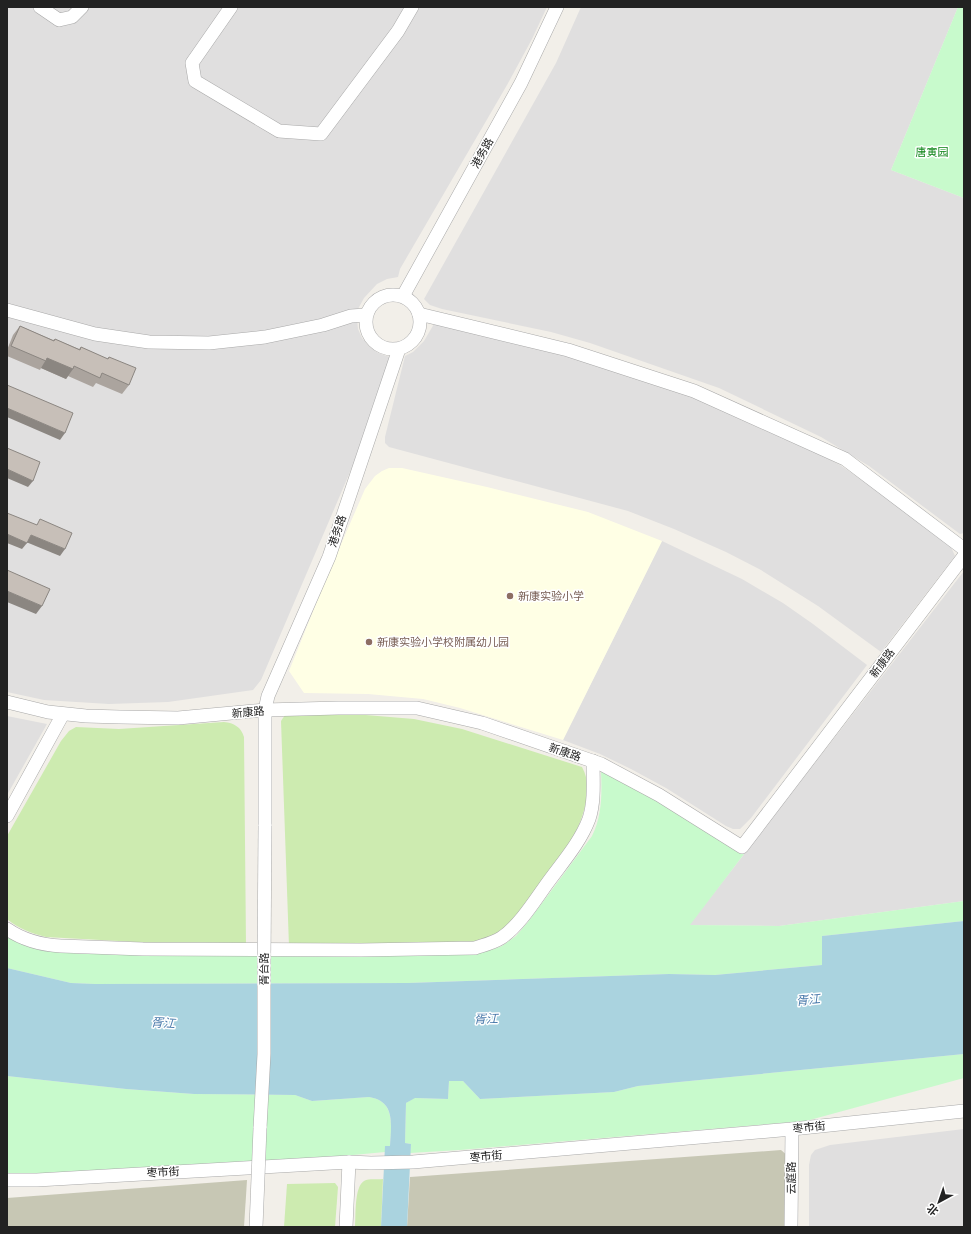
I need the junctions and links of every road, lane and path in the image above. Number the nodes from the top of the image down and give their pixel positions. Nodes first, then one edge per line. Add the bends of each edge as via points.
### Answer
1 (40, 7) edge
2 (82, 7) edge
3 (231, 7) edge
4 (412, 7) edge
5 (557, 7) edge
6 (403, 296) junction
7 (7, 310) edge
8 (419, 314) junction
9 (366, 315) junction
10 (399, 349) junction
11 (964, 549) edge
12 (964, 556) edge
13 (7, 702) edge
14 (265, 710) junction
15 (63, 714) junction
16 (593, 761) junction
17 (7, 816) edge
18 (7, 929) edge
19 (964, 1111) edge
20 (792, 1128) junction
21 (348, 1162) junction
22 (7, 1180) edge
23 (256, 1227) edge
24 (346, 1227) edge
25 (791, 1227) edge

1 - 2 street via 59,20 72,17
3 - 4 street via 192,63 195,81 279,131 321,134 398,30
5 - 6 street, 港务路 via 521,83
6 - 8 street via 413,303
6 - 9 street via 384,295 370,306
7 - 9 street via 95,334 149,342 209,343 265,337 323,325 350,316
8 - 10 street via 419,332 414,340
8 - 11 street via 568,350 694,391 845,459
9 - 10 street via 365,324 373,341 389,349
10 - 14 street, 港务路 via 328,557 268,696
12 - 16 street, 新康路 via 742,847 660,795
13 - 15 street, 新康路
14 - 15 street, 新康路 via 178,718
14 - 16 street, 新康路 via 418,708 482,723
14 - 23 street, 胥台路, bridge via 264,1054
15 - 17 street
16 - 18 street via 592,801 583,833 513,927 502,938 475,948 346,950 49,946
19 - 20 street, 枣市街
20 - 21 street, 枣市街 via 413,1162
20 - 25 street, 云庭路
21 - 22 street, 枣市街
21 - 24 street

